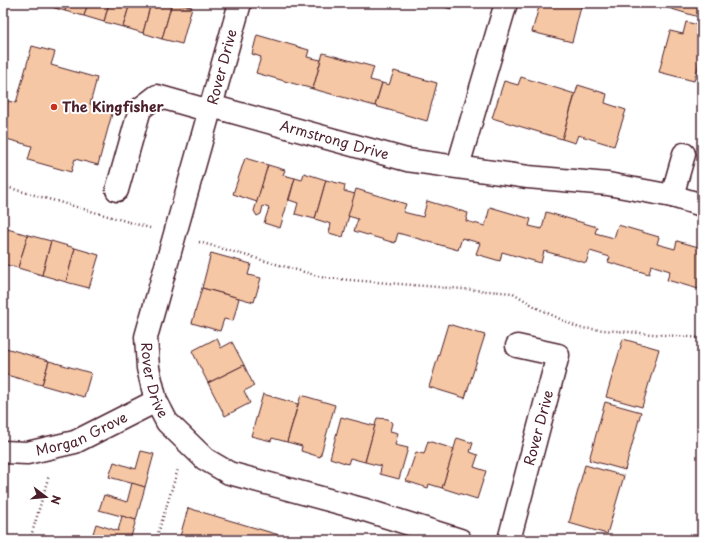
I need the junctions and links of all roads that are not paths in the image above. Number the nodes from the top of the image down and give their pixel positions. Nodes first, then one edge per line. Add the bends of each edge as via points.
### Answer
1 (240, 3) edge
2 (506, 3) edge
3 (211, 108) junction
4 (684, 154) dead end
5 (458, 166) junction
6 (117, 190) dead end
7 (672, 196) junction
8 (702, 205) edge
9 (517, 346) dead end
10 (156, 401) junction
11 (3, 452) edge
12 (460, 540) edge
13 (509, 540) edge

1 - 3 street, Rover Drive
2 - 5 street
3 - 5 street, Armstrong Drive via 407,160
3 - 6 street, Armstrong Drive via 156,96 140,109
3 - 10 street, Rover Drive via 146,336 148,368
4 - 7 street
5 - 7 street, Armstrong Drive via 528,177 608,184
7 - 8 street, Armstrong Drive
9 - 13 street, Rover Drive via 558,355
10 - 11 street, Morgan Grove via 75,442 27,453
10 - 12 street, Rover Drive via 167,422 205,458 229,473 362,508

